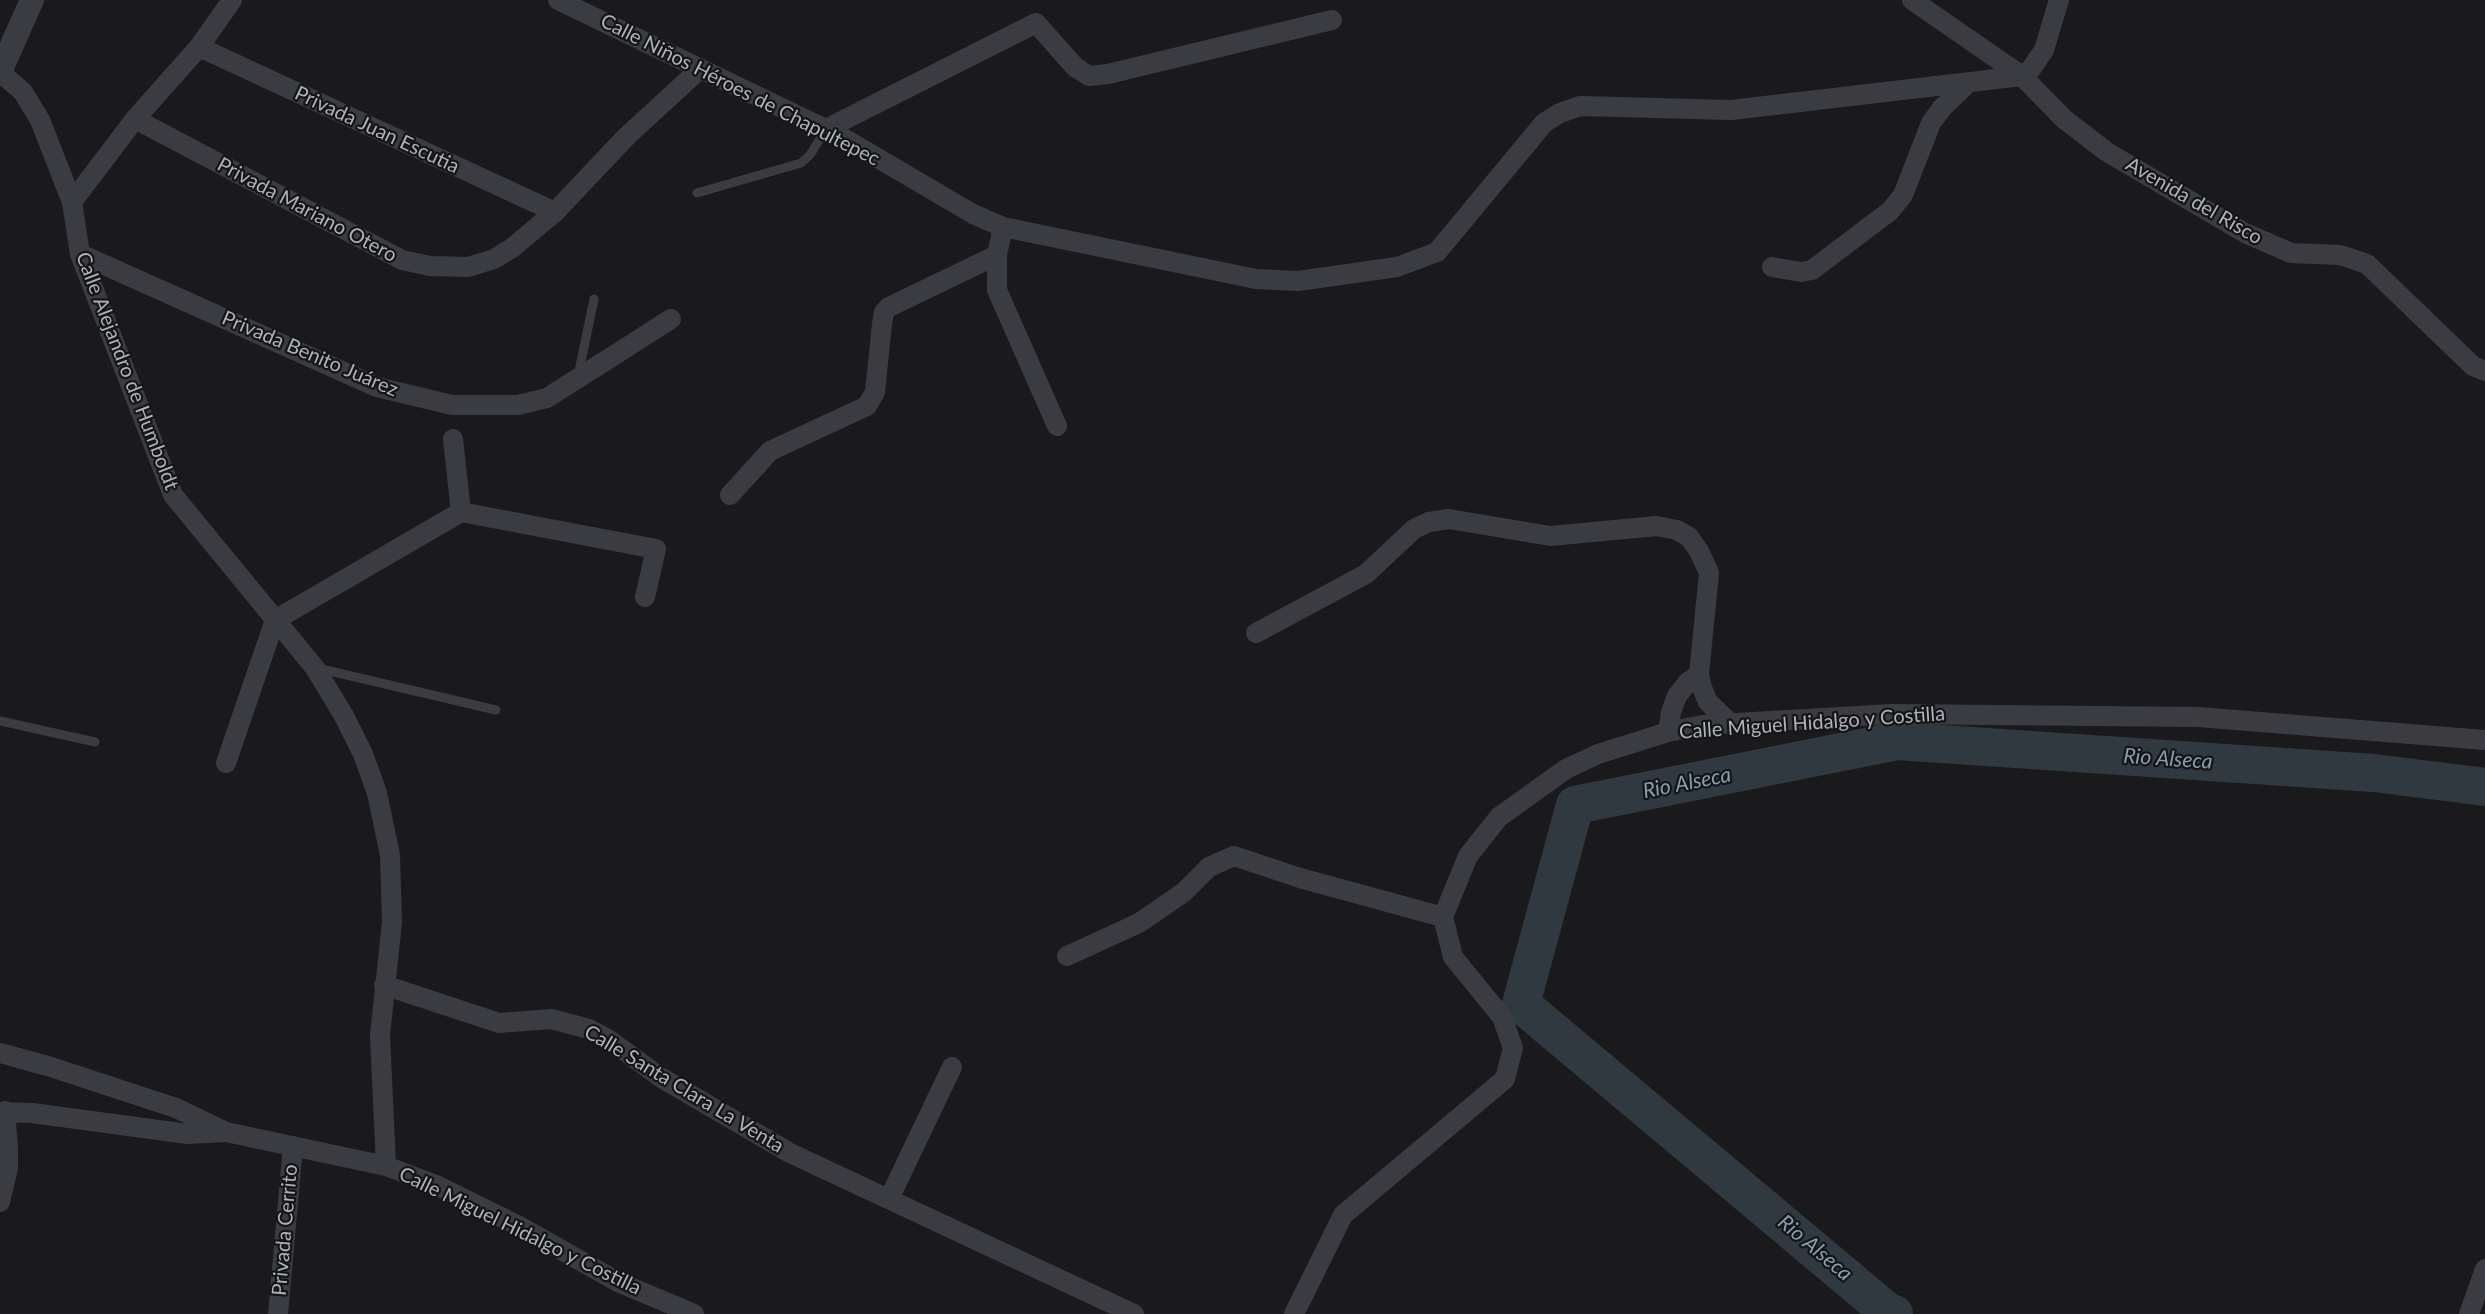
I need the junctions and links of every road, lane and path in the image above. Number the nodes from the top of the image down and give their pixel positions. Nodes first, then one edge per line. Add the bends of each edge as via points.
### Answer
1 (32, 0) edge
2 (232, 0) edge
3 (558, 0) edge
4 (1912, 0) edge
5 (2059, 0) edge
6 (1332, 20) dead end
7 (6, 41) edge
8 (199, 47) junction
9 (700, 69) junction
10 (0, 72) edge
11 (2022, 76) junction
12 (1969, 82) junction
13 (135, 119) junction
14 (826, 129) junction
15 (697, 194) dead end
16 (72, 202) junction
17 (555, 212) junction
18 (1003, 227) junction
19 (80, 254) junction
20 (997, 255) junction
21 (1772, 267) dead end
22 (594, 299) dead end
23 (671, 319) dead end
24 (2485, 370) edge
25 (578, 378) junction
26 (1057, 426) dead end
27 (453, 439) dead end
28 (730, 495) dead end
29 (461, 512) junction
30 (645, 597) dead end
31 (275, 620) junction
32 (1256, 633) dead end
33 (315, 668) junction
34 (1700, 674) junction
35 (496, 710) dead end
36 (0, 721) edge
37 (1731, 724) junction
38 (1668, 732) junction
39 (2485, 740) edge
40 (95, 742) dead end
41 (226, 763) dead end
42 (1443, 917) junction
43 (1067, 956) dead end
44 (384, 985) junction
45 (0, 1053) edge
46 (952, 1067) dead end
47 (2, 1112) edge
48 (226, 1132) junction
49 (293, 1146) junction
50 (386, 1166) junction
51 (889, 1199) junction
52 (0, 1202) edge
53 (2484, 1276) edge
54 (278, 1314) edge
55 (693, 1314) edge
56 (1134, 1314) edge
57 (1294, 1314) edge
58 (2469, 1314) edge

1 - 7 street
2 - 8 street
3 - 9 street, Calle Niños Héroes de Chapultepec
4 - 11 street, Avenida del Risco
5 - 11 street via 2044,50
6 - 14 street via 1089,76 1075,67 1035,23
7 - 10 street
8 - 13 street
8 - 17 street, Privada Juan Escutia
9 - 14 street, Calle Niños Héroes de Chapultepec
9 - 17 street, Privada Mariano Otero via 627,136
10 - 16 street, Calle Alejandro de Humboldt via 23,92 40,120
11 - 12 street, Calle Niños Héroes de Chapultepec
11 - 24 street, Avenida del Risco via 2064,119 2107,152 2245,233 2291,252 2340,255 2367,264 2473,366
12 - 18 street, Calle Niños Héroes de Chapultepec via 1731,110 1580,106 1544,123 1437,252 1397,267 1352,274 1298,281 1256,279
12 - 21 street via 1931,123 1903,195 1890,211 1812,270
13 - 16 street
13 - 17 street, Privada Mariano Otero via 402,260 430,266 468,267 494,259
14 - 15 lane via 801,163
14 - 18 street, Calle Niños Héroes de Chapultepec via 973,214
16 - 19 street, Calle Alejandro de Humboldt
18 - 20 street
19 - 25 street, Privada Benito Juárez via 377,387 410,396 452,405 518,405 547,398
19 - 31 street, Calle Alejandro de Humboldt via 173,495
20 - 26 street via 998,290
20 - 28 street via 889,307 882,324 875,392 867,406 770,451
22 - 25 lane
23 - 25 street, Privada Benito Juárez
27 - 29 street
29 - 30 street via 656,549
29 - 31 street
31 - 33 street, Calle Alejandro de Humboldt
31 - 41 street
32 - 34 street via 1366,574 1414,529 1429,522 1449,519 1550,536 1657,526 1689,537 1709,573
33 - 35 lane
33 - 44 street, Calle Alejandro de Humboldt via 353,735 377,793 390,866 392,922
34 - 37 street via 1708,702
34 - 38 street via 1677,696
36 - 40 lane
37 - 38 street, Calle Miguel Hidalgo y Costilla
37 - 39 street, Calle Miguel Hidalgo y Costilla via 1892,714 2198,717
38 - 42 street, Calle Miguel Hidalgo y Costilla via 1598,754 1566,769 1499,817 1468,856
42 - 43 street via 1234,856 1209,867 1184,892 1139,923
42 - 57 street via 1453,957 1502,1017 1513,1048 1505,1079 1343,1215
44 - 50 street, Calle Alejandro de Humboldt via 380,1035
44 - 51 street, Calle Santa Clara La Venta via 499,1023 552,1019 589,1029 660,1077 790,1153
45 - 48 street, Calle Miguel Hidalgo y Costilla via 165,1104
46 - 51 street
47 - 48 street via 188,1134
47 - 52 street via 8,1168
48 - 49 street, Calle Miguel Hidalgo y Costilla
49 - 50 street, Calle Miguel Hidalgo y Costilla
49 - 54 street, Privada Cerrito
50 - 55 street, Calle Miguel Hidalgo y Costilla via 436,1185 618,1282
51 - 56 street, Calle Santa Clara La Venta
53 - 58 street

